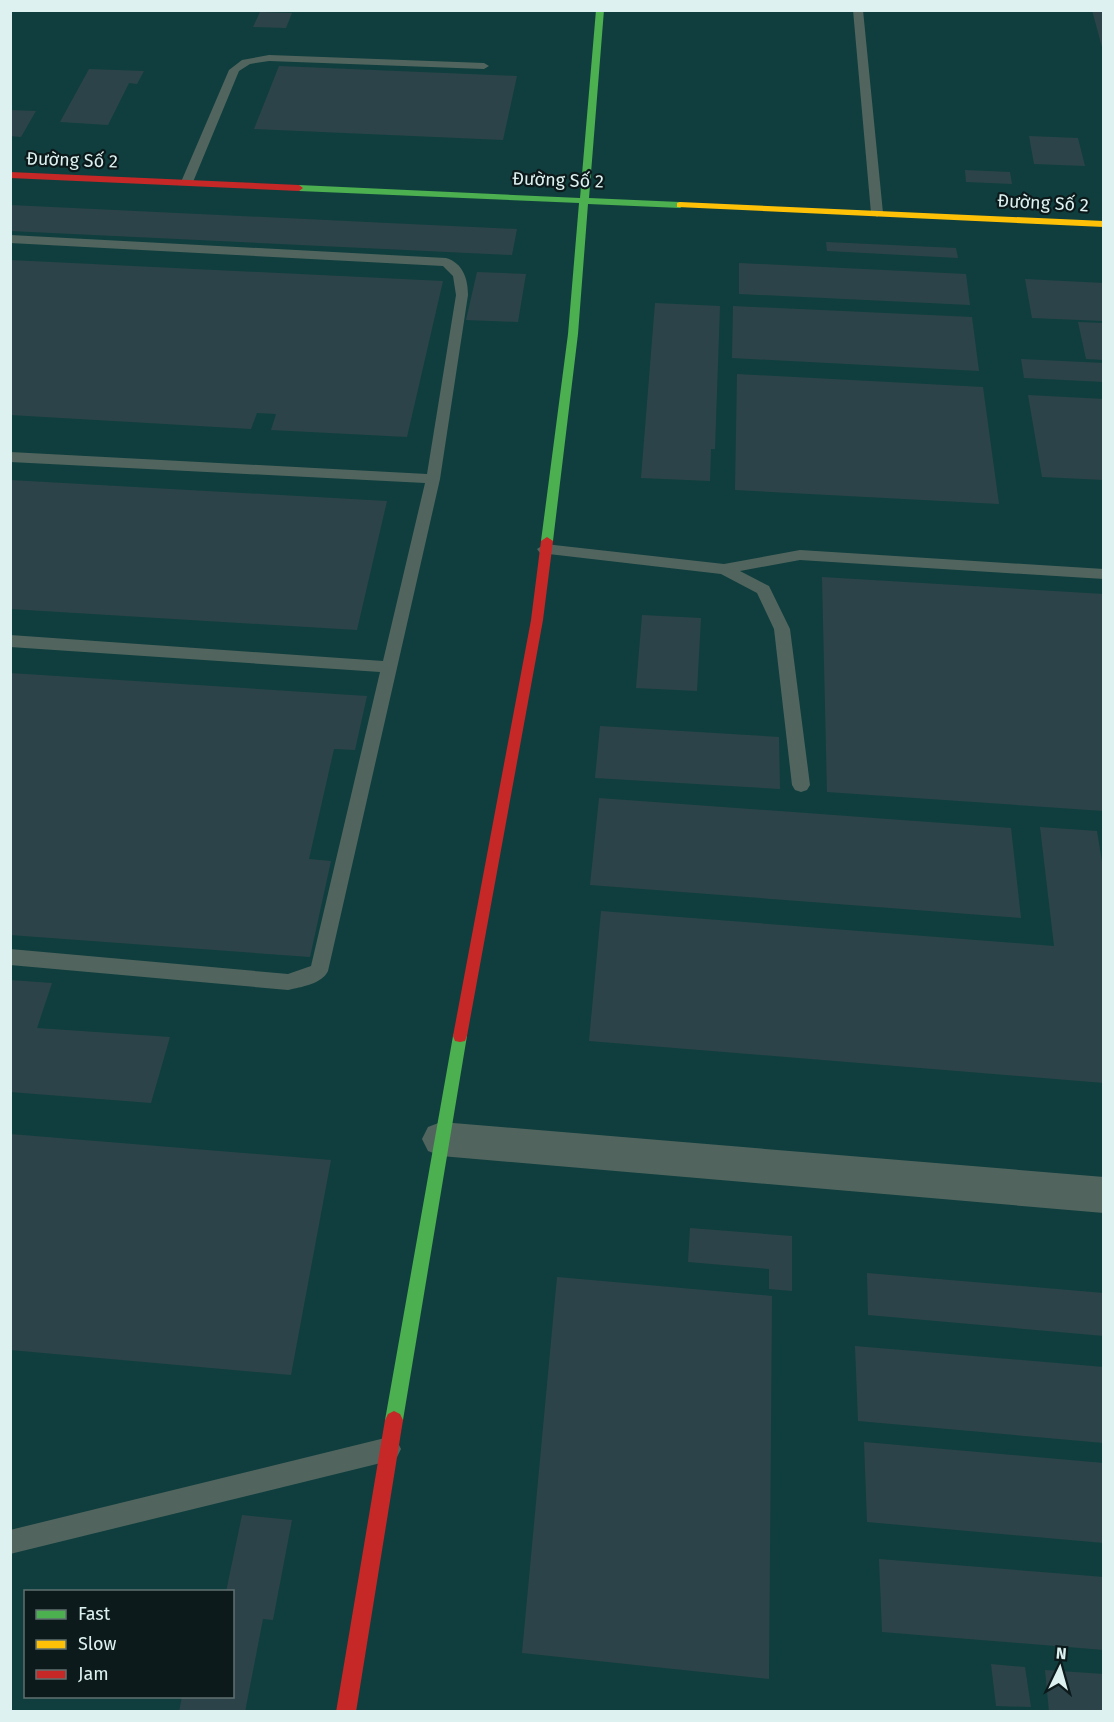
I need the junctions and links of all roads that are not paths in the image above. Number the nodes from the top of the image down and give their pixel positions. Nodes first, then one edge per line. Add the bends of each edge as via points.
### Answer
1 (600, 10) edge
2 (858, 10) edge
3 (484, 66) dead end
4 (10, 175) edge
5 (187, 182) junction
6 (585, 199) junction
7 (877, 213) junction
8 (1104, 224) edge
9 (10, 240) edge
10 (10, 457) edge
11 (433, 479) junction
12 (546, 549) junction
13 (724, 570) junction
14 (1104, 574) edge
15 (10, 641) edge
16 (389, 667) junction
17 (801, 785) dead end
18 (10, 957) edge
19 (441, 1139) junction
20 (1104, 1195) edge
21 (389, 1449) junction
22 (10, 1542) edge
23 (346, 1712) edge

1 - 6 street
2 - 7 lane
3 - 5 lane via 269,58 244,62 234,70
4 - 5 street, Đường Số 2
5 - 6 street, Đường Số 2
6 - 7 street, Đường Số 2
6 - 12 street via 573,334
7 - 8 street, Đường Số 2
9 - 11 lane via 446,262 458,270 462,295
10 - 11 lane
11 - 16 lane
12 - 13 lane
12 - 19 street via 535,632
13 - 14 lane via 800,555
13 - 17 lane via 763,590 782,629
15 - 16 lane
16 - 18 lane via 319,971 288,981
19 - 20 street
19 - 21 street
21 - 22 lane
21 - 23 street

